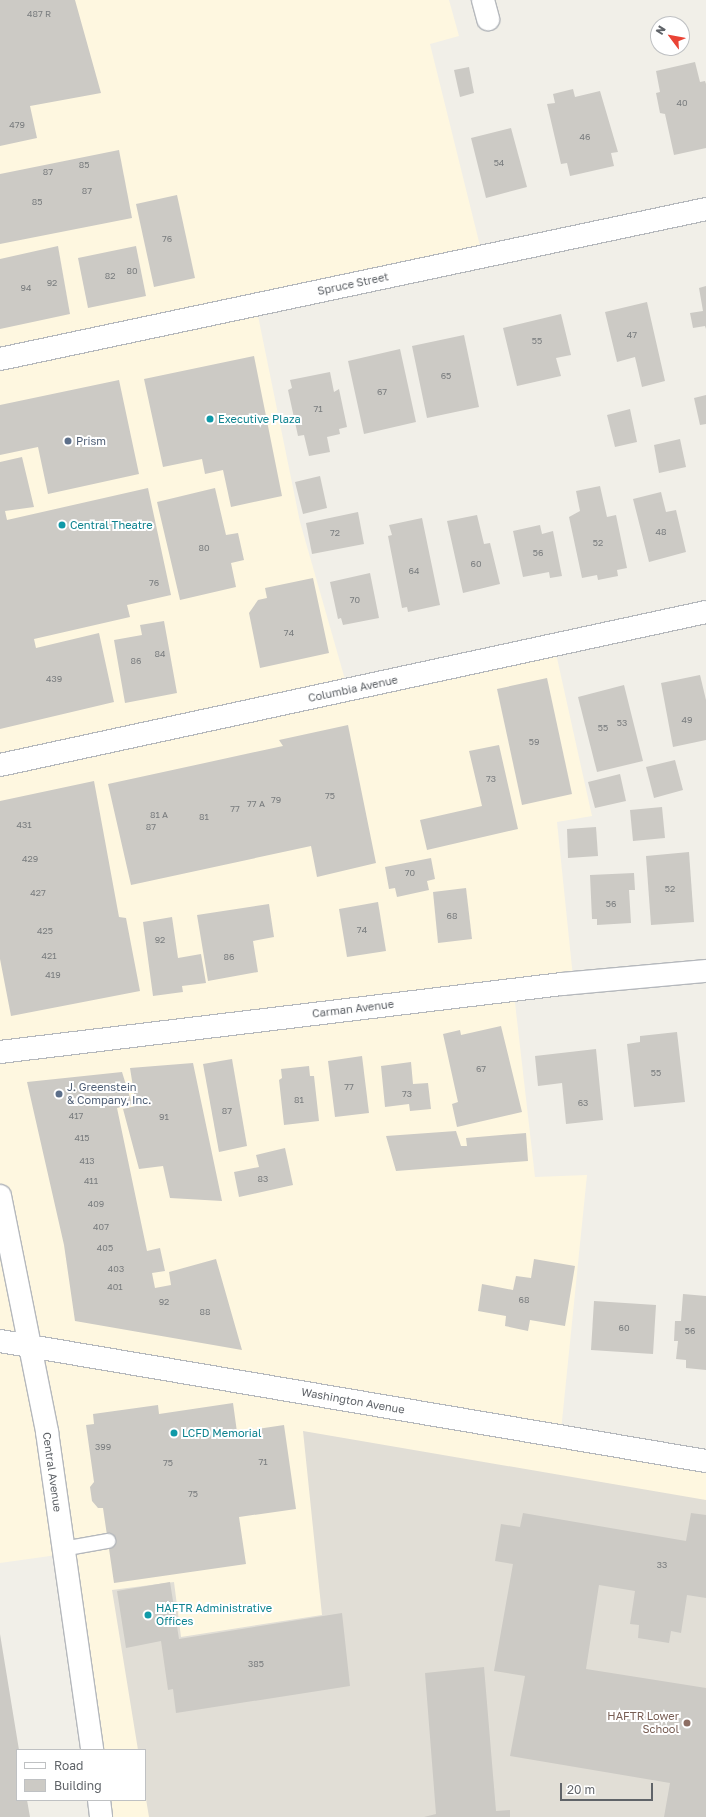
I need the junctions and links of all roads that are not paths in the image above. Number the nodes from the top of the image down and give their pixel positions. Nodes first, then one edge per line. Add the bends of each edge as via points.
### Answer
1 (706, 209) edge
2 (0, 359) edge
3 (706, 612) edge
4 (0, 766) edge
5 (706, 971) edge
6 (0, 1052) edge
7 (0, 1196) edge
8 (0, 1341) edge
9 (30, 1346) junction
10 (706, 1461) edge
11 (108, 1541) dead end
12 (63, 1549) junction
13 (92, 1749) edge
14 (99, 1801) edge
15 (101, 1817) edge

1 - 2 street, Spruce Street
3 - 4 street, Columbia Avenue
5 - 6 street, Carman Avenue via 554,985
7 - 9 street, Central Avenue
8 - 9 street, Washington Avenue
9 - 10 street, Washington Avenue
9 - 12 street, Central Avenue via 47,1432
11 - 12 lane
12 - 13 street, Central Avenue
14 - 15 street

